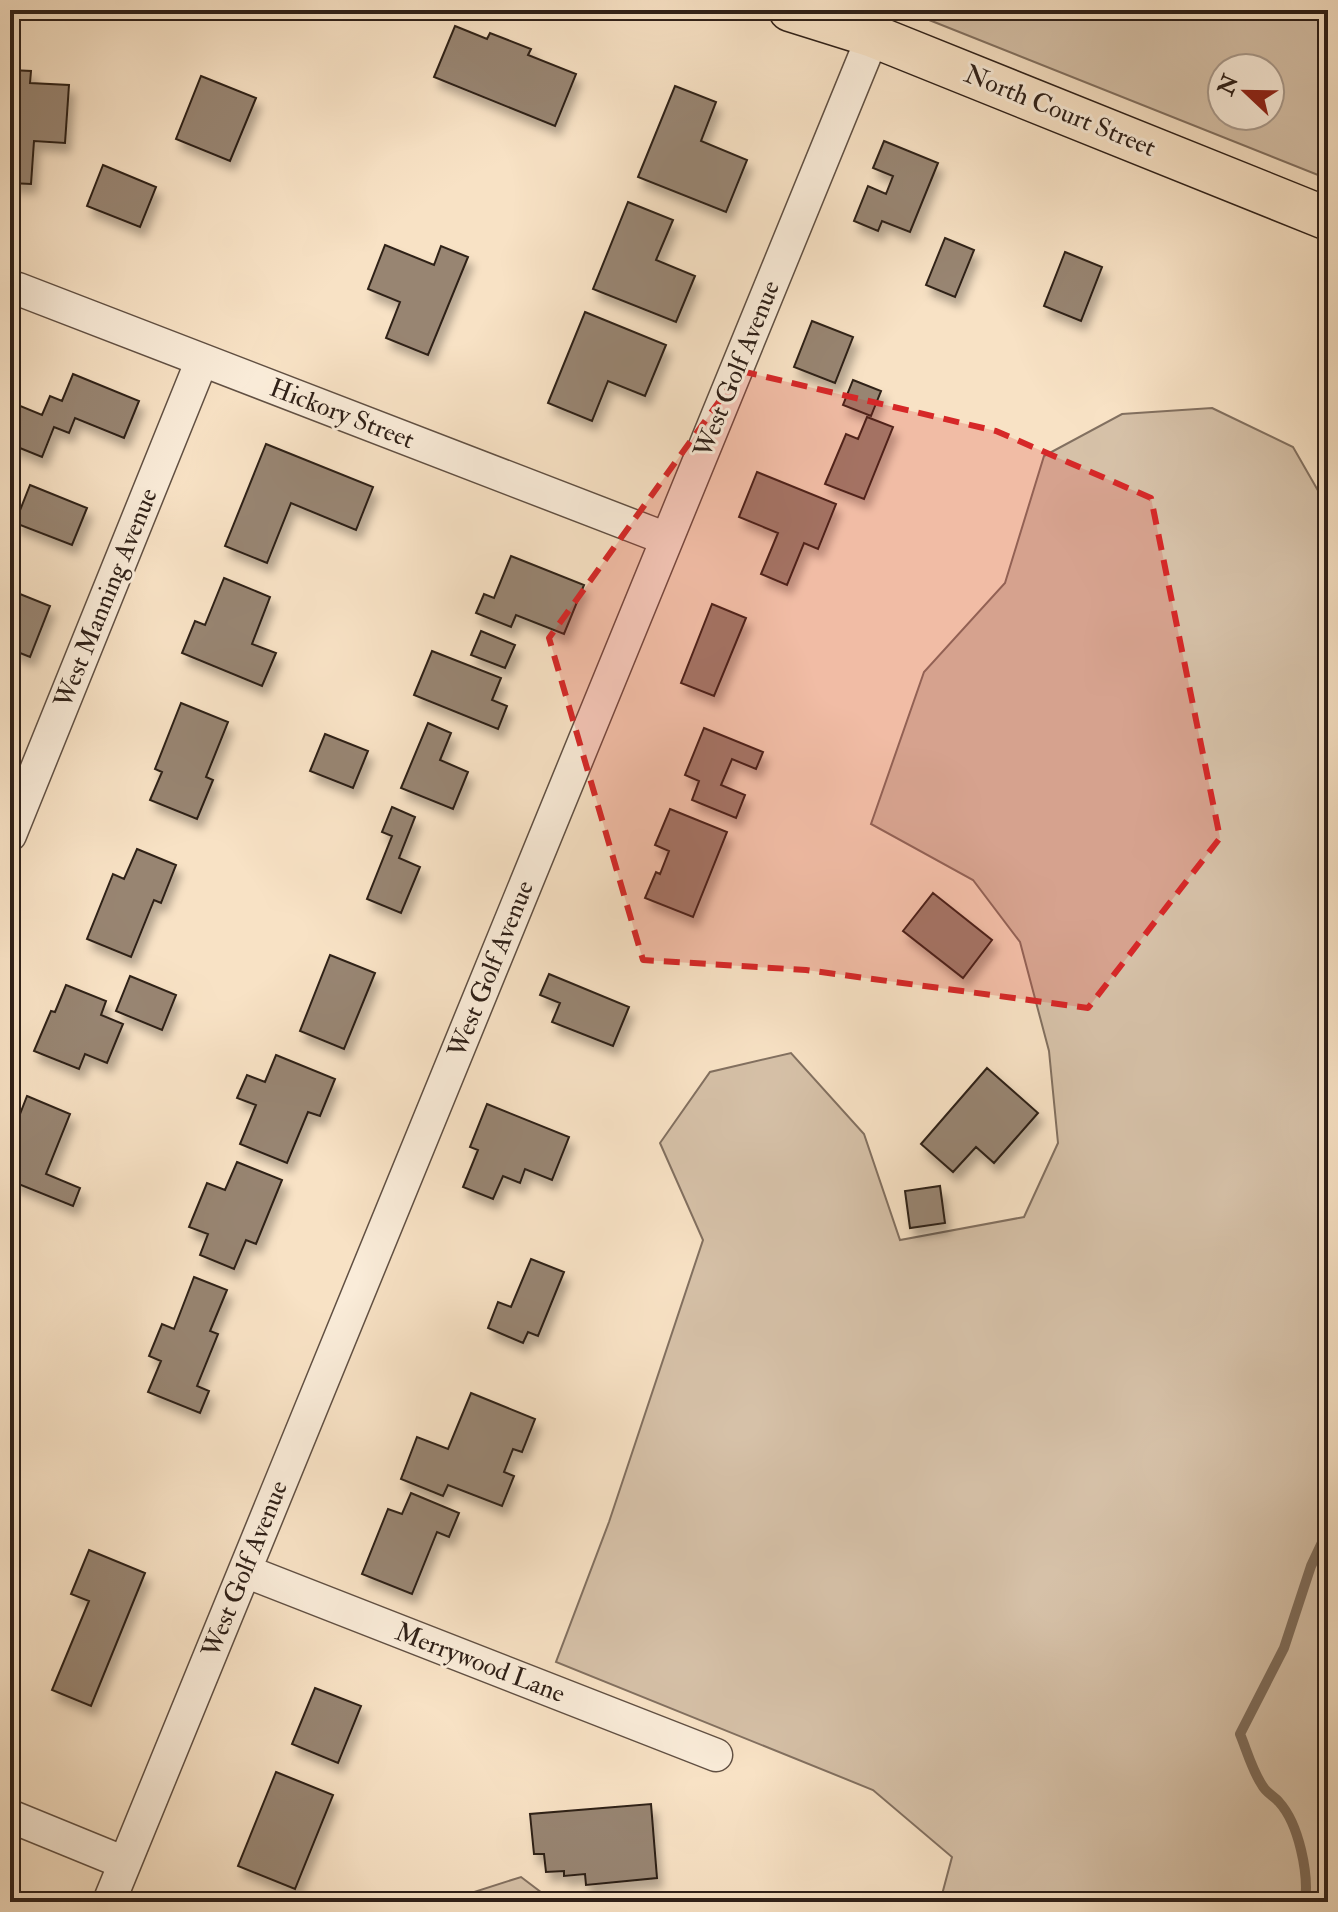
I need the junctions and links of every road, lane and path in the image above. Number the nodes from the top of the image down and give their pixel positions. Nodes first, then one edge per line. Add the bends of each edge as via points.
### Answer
1 (790, 10) edge
2 (857, 24) edge
3 (1328, 219) edge
4 (18, 289) dead end
5 (202, 360) junction
6 (667, 539) junction
7 (10, 835) edge
8 (245, 1571) junction
9 (716, 1755) dead end
10 (10, 1816) edge
11 (125, 1863) junction
12 (109, 1902) edge

1 - 2 main road, North Court Street
2 - 3 main road, North Court Street
2 - 6 street, West Golf Avenue
4 - 5 street, Hickory Street
5 - 6 street, Hickory Street
5 - 7 street, West Manning Avenue
6 - 8 street, West Golf Avenue
8 - 9 street, Merrywood Lane
8 - 11 street, West Golf Avenue
10 - 11 street
11 - 12 street, West Golf Avenue

